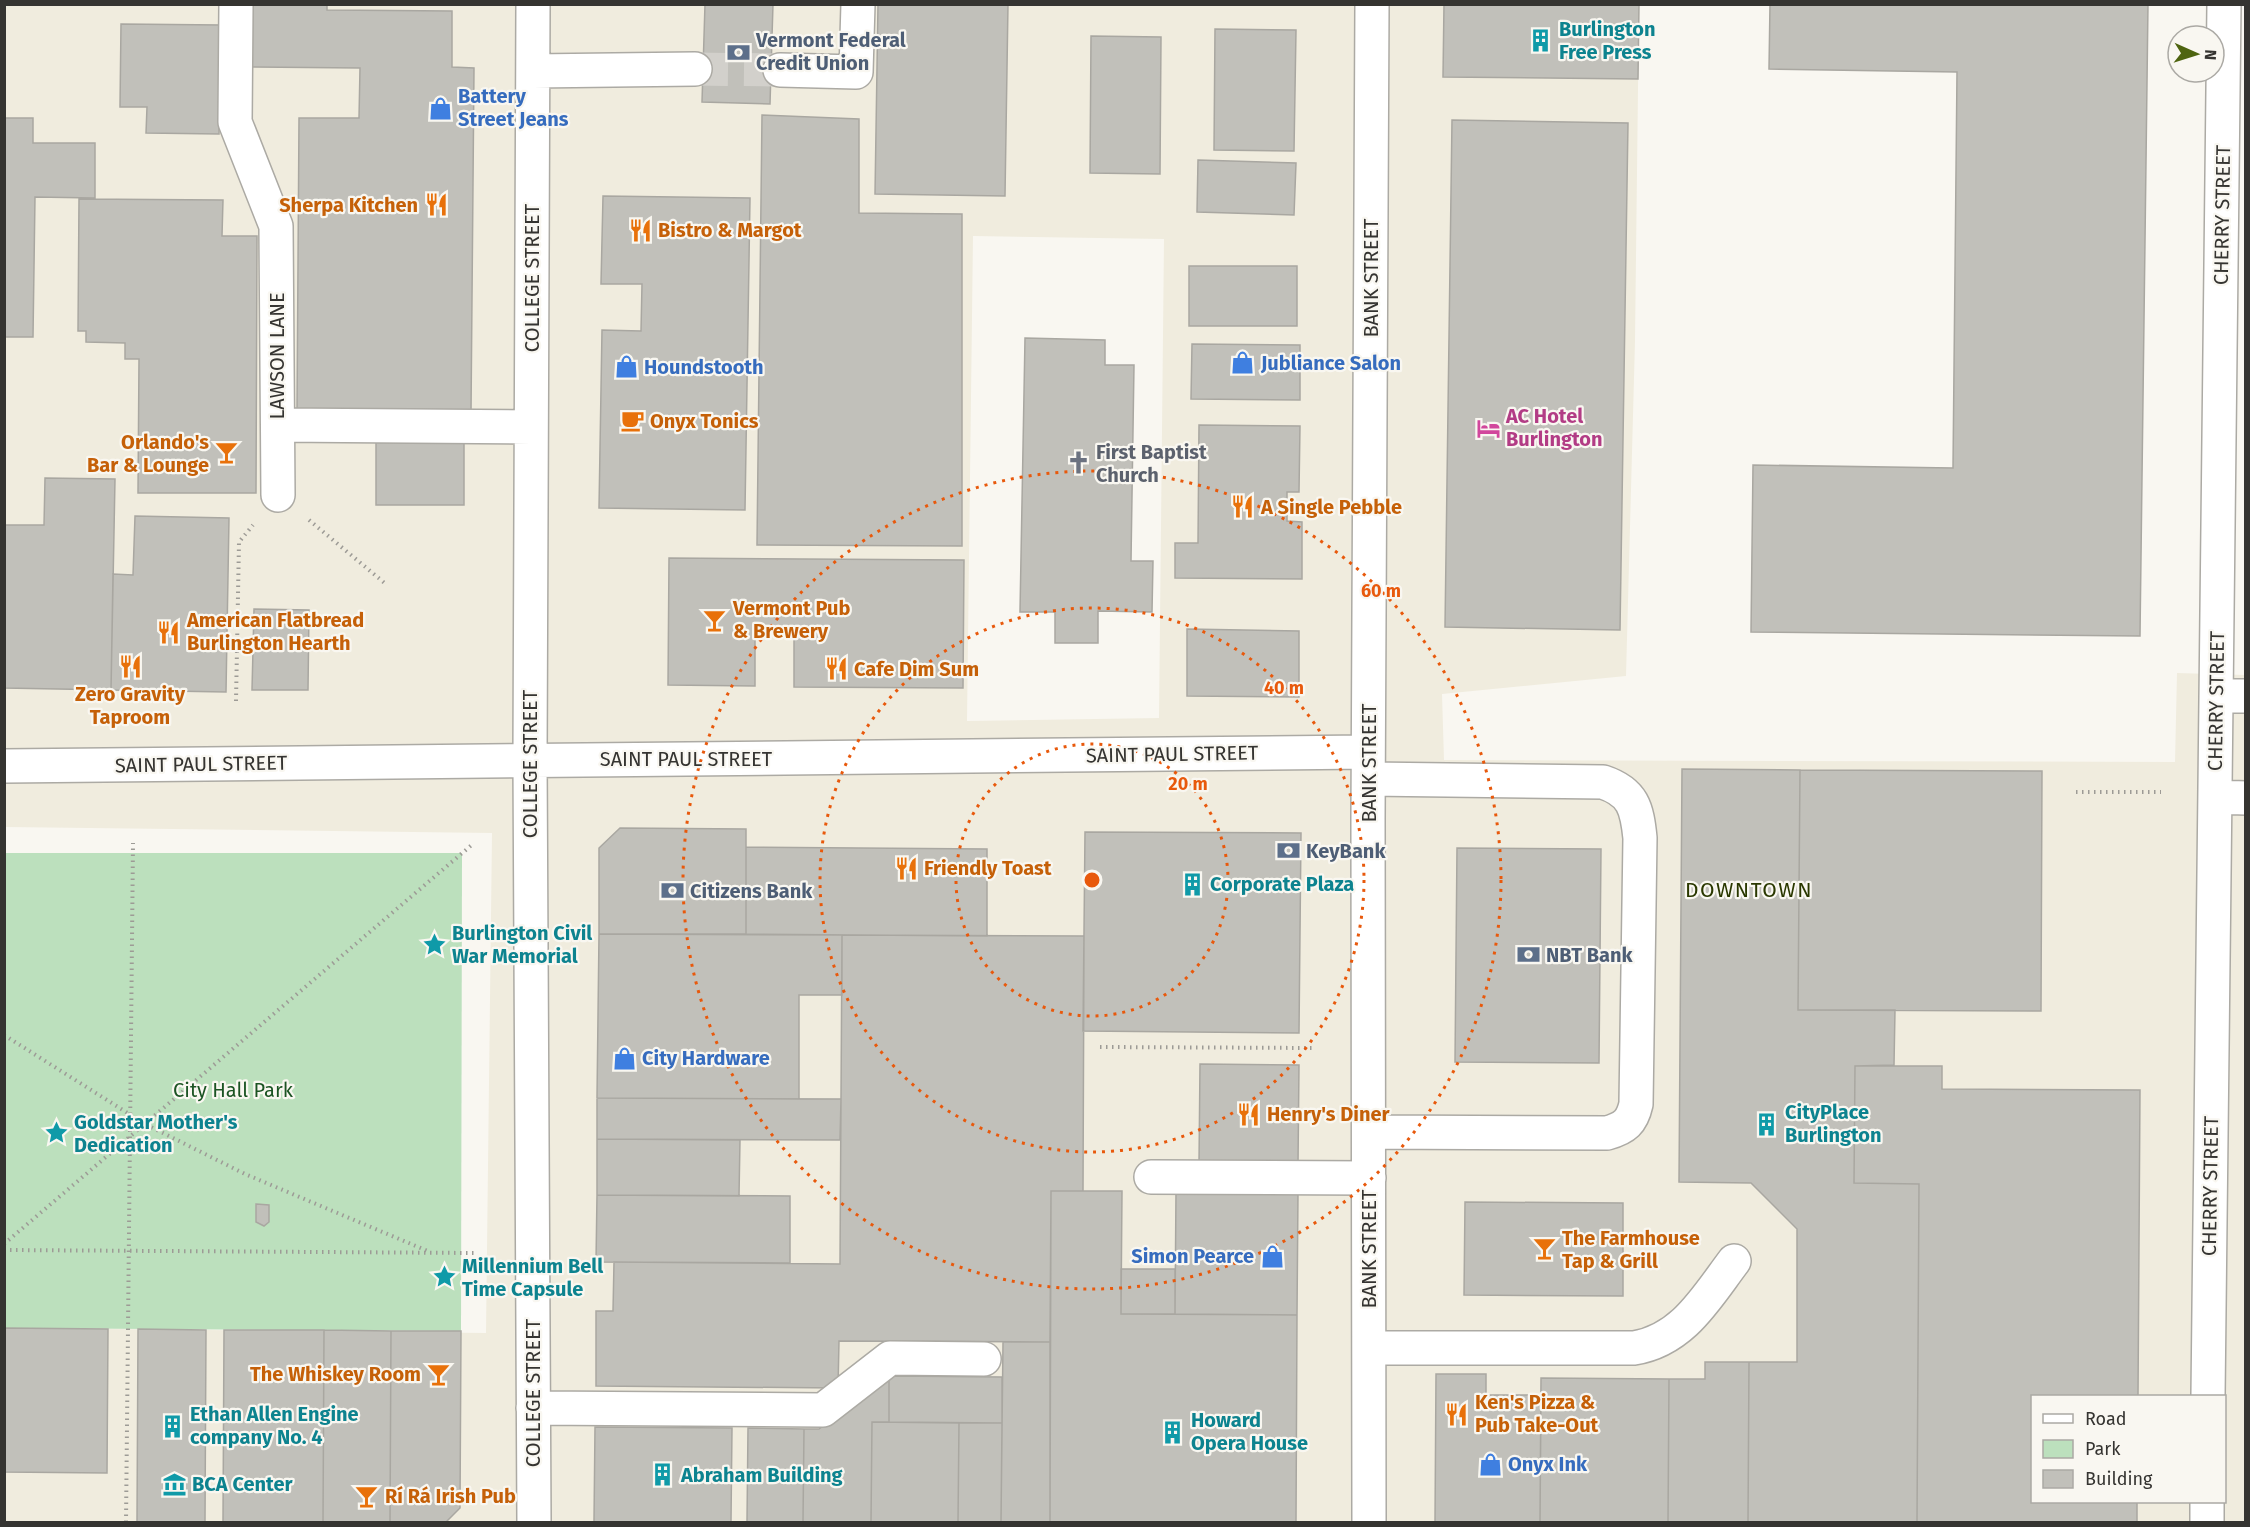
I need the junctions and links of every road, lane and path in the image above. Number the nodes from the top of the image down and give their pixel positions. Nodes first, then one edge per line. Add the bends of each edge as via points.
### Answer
1 (236, 4) edge
2 (533, 4) edge
3 (858, 4) edge
4 (1372, 4) edge
5 (2224, 4) edge
6 (695, 69) tunnel mouth
7 (780, 70) tunnel mouth
8 (533, 71) junction
9 (278, 425) junction
10 (531, 427) junction
11 (278, 495) joint
12 (319, 529) dead end
13 (387, 585) dead end
14 (2231, 696) edge
15 (236, 701) dead end
16 (530, 760) junction
17 (1369, 765) junction
18 (4, 766) edge
19 (2076, 792) dead end
20 (2161, 792) dead end
21 (2230, 797) edge
22 (133, 843) dead end
23 (474, 843) dead end
24 (4, 1035) edge
25 (1100, 1047) dead end
26 (1314, 1048) dead end
27 (130, 1114) junction
28 (145, 1124) junction
29 (1369, 1132) junction
30 (130, 1136) junction
31 (1151, 1177) dead end
32 (1369, 1178) junction
33 (4, 1244) edge
34 (4, 1250) edge
35 (128, 1251) junction
36 (430, 1252) junction
37 (474, 1253) dead end
38 (1734, 1261) dead end
39 (1369, 1348) junction
40 (984, 1359) dead end
41 (2208, 1395) edge
42 (533, 1408) junction
43 (2206, 1503) edge
44 (126, 1522) edge
45 (534, 1522) edge
46 (1370, 1522) edge
47 (2207, 1522) edge

1 - 9 street, LAWSON LANE via 235,122 276,226
2 - 8 street, COLLEGE STREET
3 - 7 street via 856,72
4 - 17 street, BANK STREET
5 - 14 street, CHERRY STREET
6 - 8 street
8 - 10 street, COLLEGE STREET
9 - 10 street
9 - 11 street, LAWSON LANE
10 - 16 street, COLLEGE STREET
11 - 15 path via 239,542
12 - 13 path
14 - 21 street, CHERRY STREET
16 - 17 street, SAINT PAUL STREET
16 - 18 street, SAINT PAUL STREET
16 - 42 street, COLLEGE STREET
17 - 29 street, BANK STREET
17 - 29 street, SAINT PAUL STREET via 1603,782 1618,787 1632,801 1640,838 1633,1120 1607,1133
19 - 20 path
21 - 41 street, CHERRY STREET
22 - 27 path
23 - 28 path
24 - 27 path
25 - 26 path
27 - 28 path
27 - 30 path
28 - 30 path
28 - 36 path via 245,1174
29 - 32 street, BANK STREET
30 - 33 path
30 - 35 path
31 - 32 street
32 - 39 street, BANK STREET
34 - 35 path
35 - 36 path
35 - 44 path
36 - 37 path
38 - 39 street via 1689,1320 1652,1345
39 - 46 street, BANK STREET
40 - 42 street via 890,1358 823,1410
42 - 45 street, COLLEGE STREET
43 - 47 street

